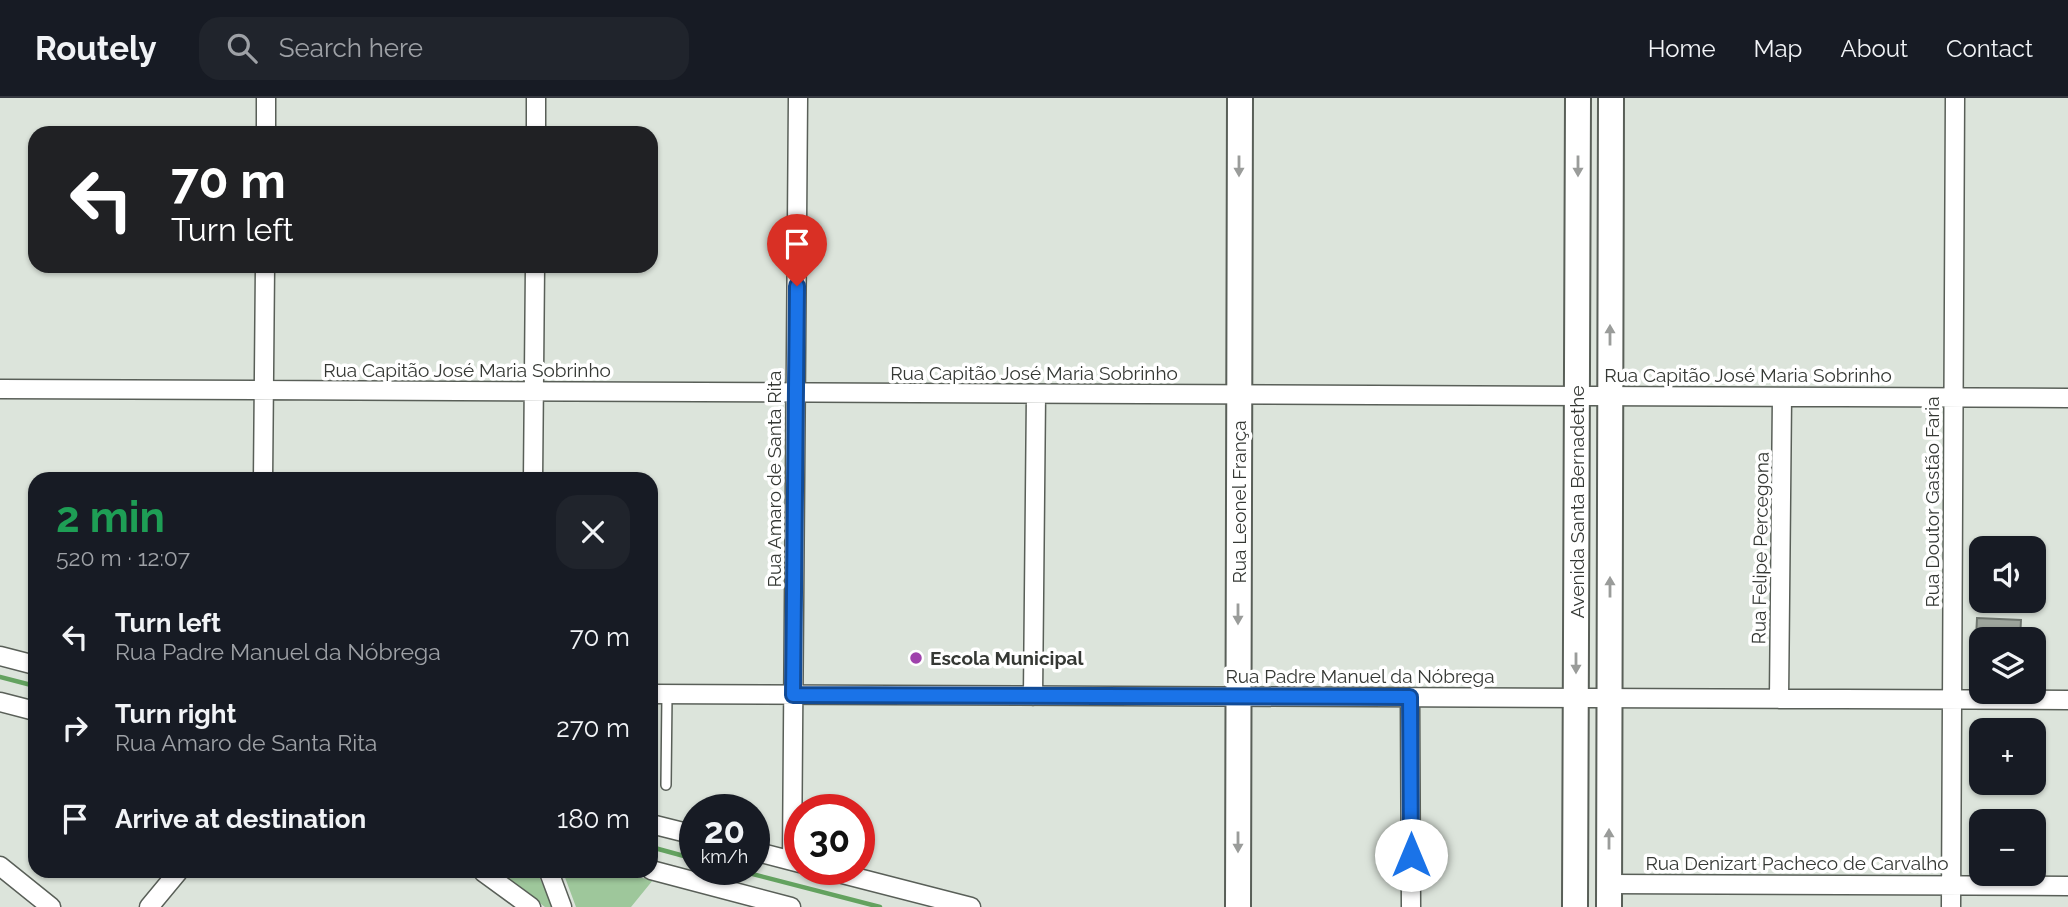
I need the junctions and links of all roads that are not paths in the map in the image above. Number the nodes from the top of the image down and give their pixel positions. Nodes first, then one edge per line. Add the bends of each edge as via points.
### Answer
1 (266, 98) edge
2 (536, 98) edge
3 (798, 98) edge
4 (1240, 98) edge
5 (1578, 98) edge
6 (1611, 98) edge
7 (1955, 98) edge
8 (266, 126) edge
9 (536, 126) edge
10 (265, 273) edge
11 (535, 273) edge
12 (0, 389) edge
13 (264, 390) junction
14 (534, 391) junction
15 (796, 393) junction
16 (1036, 394) junction
17 (1239, 394) junction
18 (1577, 396) junction
19 (1610, 396) junction
20 (1782, 397) junction
21 (1953, 397) junction
22 (2068, 398) edge
23 (263, 472) edge
24 (533, 472) edge
25 (0, 656) edge
26 (28, 663) edge
27 (659, 694) edge
28 (793, 695) junction
29 (1033, 695) junction
30 (1238, 697) junction
31 (1410, 697) junction
32 (1576, 698) junction
33 (1609, 698) junction
34 (1779, 699) junction
35 (1952, 700) junction
36 (2068, 700) edge
37 (0, 702) edge
38 (28, 709) edge
39 (666, 785) dead end
40 (795, 794) edge
41 (658, 826) edge
42 (679, 831) edge
43 (0, 866) edge
44 (658, 872) edge
45 (173, 878) edge
46 (490, 878) edge
47 (550, 878) edge
48 (875, 882) edge
49 (1951, 885) junction
50 (2068, 886) edge
51 (1609, 895) edge
52 (51, 907) edge
53 (149, 907) edge
54 (531, 907) edge
55 (562, 907) edge
56 (791, 907) edge
57 (971, 907) edge
58 (1238, 907) edge
59 (1411, 907) edge
60 (1575, 907) edge
61 (1951, 907) edge

1 - 8 street
2 - 9 street
3 - 15 street, Rua Amaro de Santa Rita
4 -> 17 main road, Rua Leonel França
5 -> 18 main road, Avenida Santa Bernadethe
19 -> 6 main road, Avenida Santa Bernadethe
7 - 21 street, Rua Doutor Gastão Faria
10 - 13 street
11 - 14 street
12 - 13 street, Rua Capitão José Maria Sobrinho
13 - 14 street, Rua Capitão José Maria Sobrinho
13 - 23 street
14 - 15 street, Rua Capitão José Maria Sobrinho
14 - 24 street
15 - 16 street, Rua Capitão José Maria Sobrinho
15 - 28 street, Rua Amaro de Santa Rita
16 - 17 street, Rua Capitão José Maria Sobrinho
16 - 29 street
17 - 18 street, Rua Capitão José Maria Sobrinho
17 -> 30 main road, Rua Leonel França
18 - 19 street, Rua Capitão José Maria Sobrinho
18 -> 32 main road, Avenida Santa Bernadethe
19 - 20 street, Rua Capitão José Maria Sobrinho
33 -> 19 main road, Avenida Santa Bernadethe
20 - 21 street, Rua Capitão José Maria Sobrinho
20 - 34 street, Rua Felipe Percegona
21 - 22 street, Rua Capitão José Maria Sobrinho
21 - 35 street, Rua Doutor Gastão Faria
25 - 26 street
27 - 28 street, Rua Padre Manuel da Nóbrega
27 - 39 lane
28 - 29 street, Rua Padre Manuel da Nóbrega
28 - 40 street, Rua Amaro de Santa Rita
29 - 30 street, Rua Padre Manuel da Nóbrega
30 - 31 street, Rua Padre Manuel da Nóbrega
30 -> 58 main road, Rua Leonel França
31 - 32 street, Rua Padre Manuel da Nóbrega
31 - 59 street
32 - 33 street, Rua Padre Manuel da Nóbrega
32 - 60 main road, Avenida Santa Bernadethe
33 - 34 street, Rua Padre Manuel da Nóbrega
51 -> 33 main road, Avenida Santa Bernadethe
34 - 35 street, Rua Padre Manuel da Nóbrega
35 - 36 street, Rua Padre Manuel da Nóbrega
35 - 49 street, Rua Doutor Gastão Faria
37 - 38 street
41 - 42 street
43 - 52 street
44 - 56 street
45 - 53 street
46 - 54 street
47 - 55 street
48 - 57 street
49 - 50 street, Rua Denizart Pacheco de Carvalho
49 - 51 street, Rua Denizart Pacheco de Carvalho
49 - 61 street, Rua Doutor Gastão Faria

